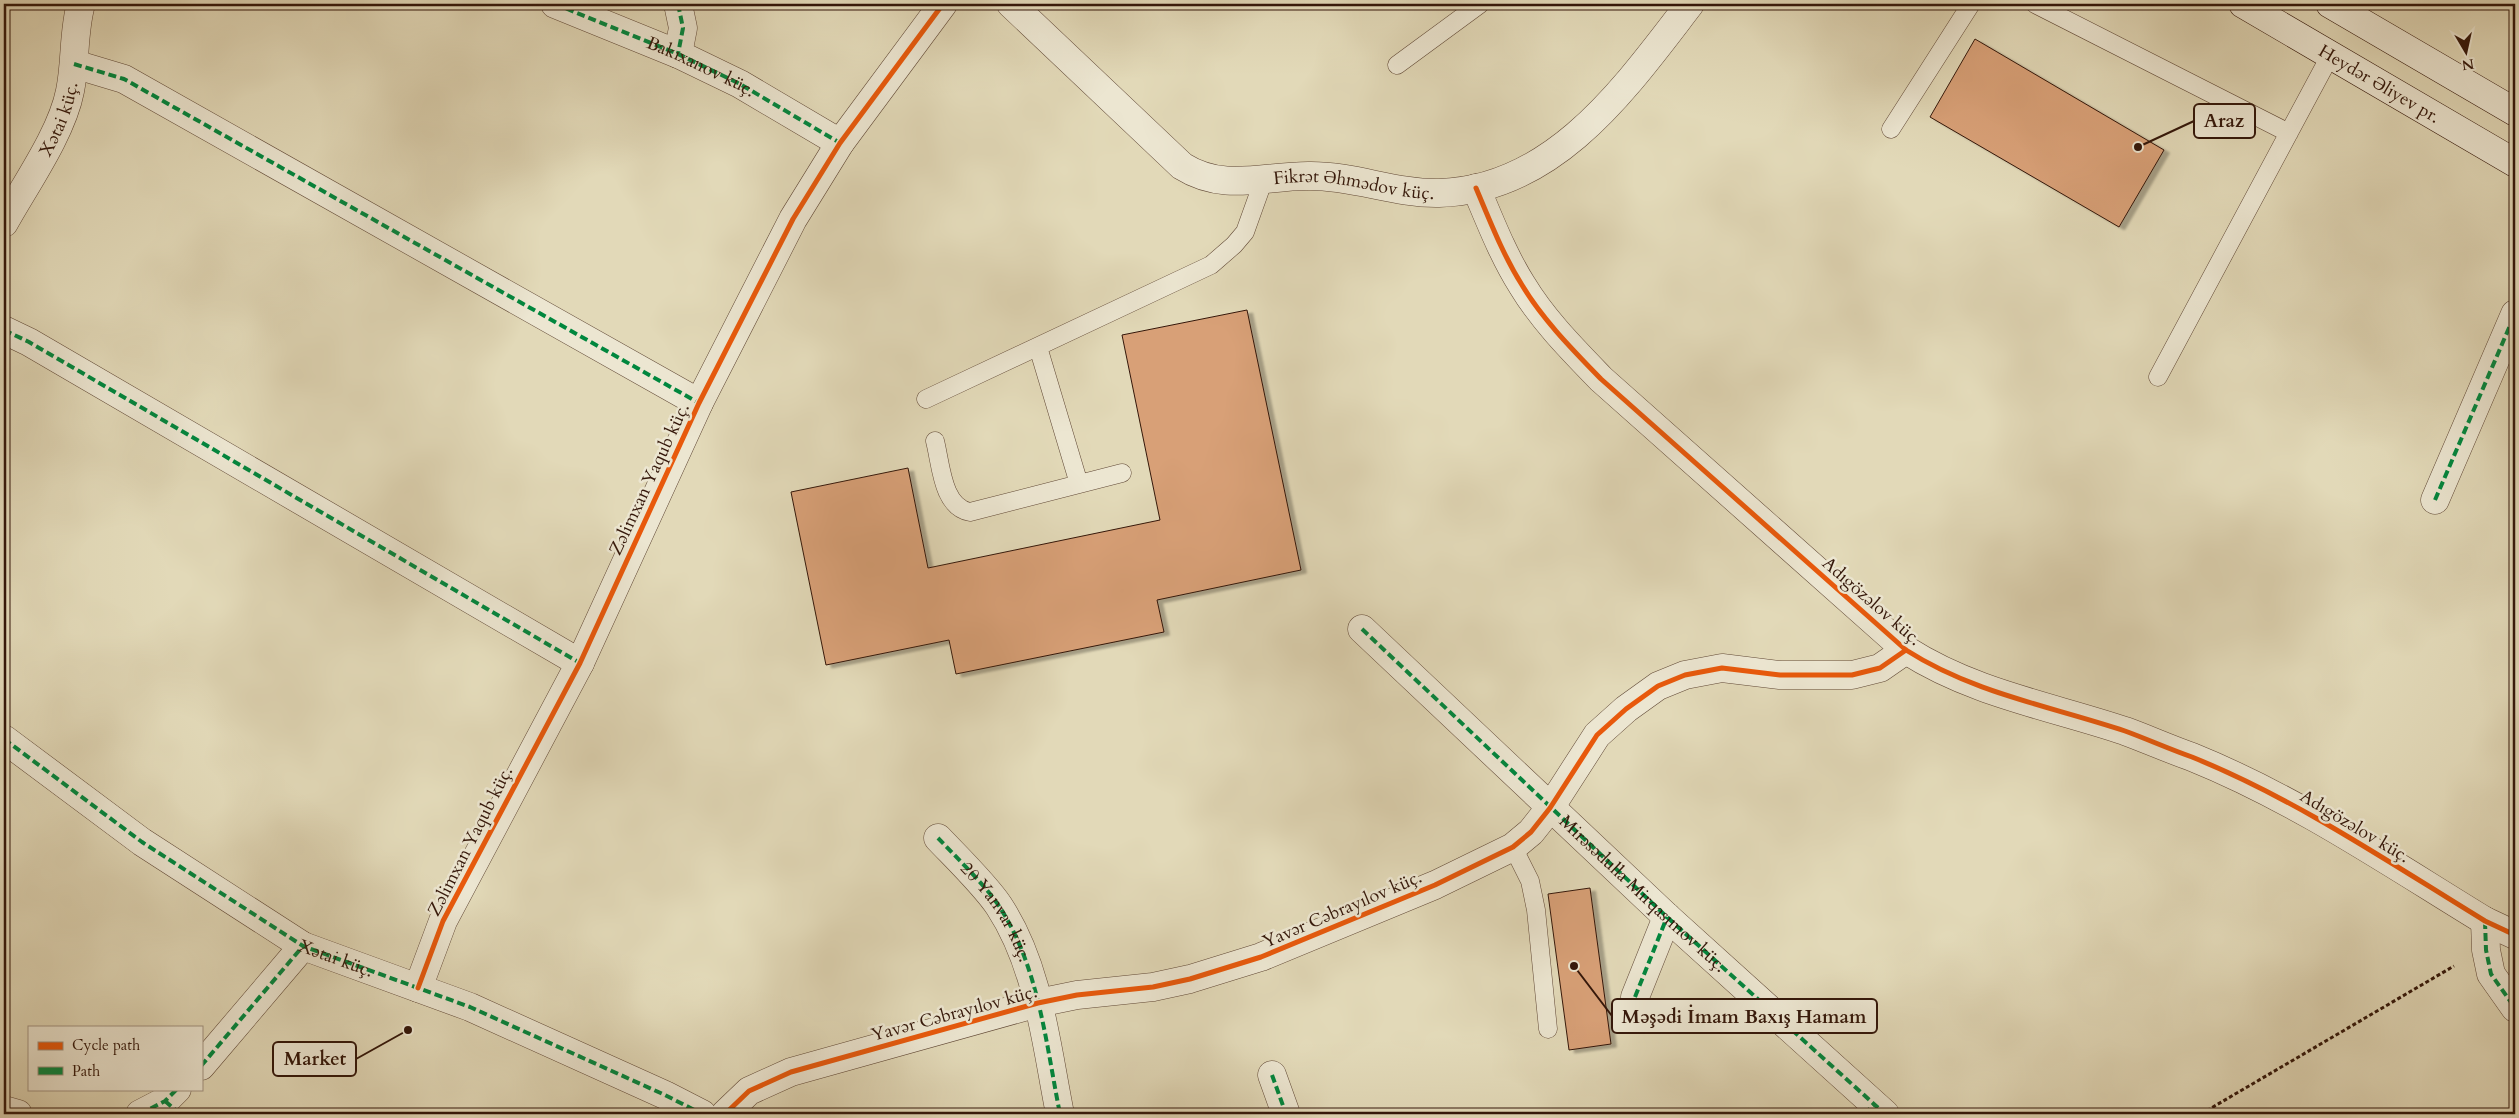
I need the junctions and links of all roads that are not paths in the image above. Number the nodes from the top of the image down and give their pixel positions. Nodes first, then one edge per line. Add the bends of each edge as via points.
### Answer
1 (81, 4) edge
2 (555, 4) edge
3 (678, 4) edge
4 (943, 4) edge
5 (1011, 4) edge
6 (1480, 4) edge
7 (1690, 4) edge
8 (1971, 4) edge
9 (2035, 4) edge
10 (2242, 4) edge
11 (2330, 4) edge
12 (678, 54) junction
13 (2330, 56) junction
14 (74, 64) junction
15 (1397, 65) dead end
16 (2515, 112) edge
17 (1891, 129) dead end
18 (2289, 133) junction
19 (840, 143) junction
20 (2515, 163) edge
21 (1264, 179) junction
22 (1476, 188) junction
23 (4, 224) edge
24 (2515, 314) edge
25 (4, 330) edge
26 (1038, 347) junction
27 (2158, 378) dead end
28 (926, 399) dead end
29 (699, 403) junction
30 (935, 441) dead end
31 (1122, 473) dead end
32 (1079, 484) junction
33 (2435, 500) dead end
34 (1362, 629) dead end
35 (1906, 650) junction
36 (580, 663) junction
37 (4, 739) edge
38 (1550, 808) junction
39 (938, 838) dead end
40 (1512, 847) junction
41 (1667, 917) junction
42 (2485, 921) junction
43 (2515, 935) edge
44 (304, 946) junction
45 (418, 988) junction
46 (1635, 997) dead end
47 (1038, 1003) junction
48 (2515, 1008) edge
49 (1548, 1029) dead end
50 (202, 1065) edge
51 (1272, 1075) dead end
52 (174, 1102) edge
53 (4, 1110) edge
54 (1875, 1111) edge
55 (18, 1114) edge
56 (140, 1114) edge
57 (702, 1114) edge
58 (725, 1114) edge
59 (1060, 1114) edge
60 (1286, 1114) edge

1 - 14 street, Xətai küç.
2 - 12 street, Bakıxanov küç.
3 - 12 street via 683,28
4 - 19 street, Zəlimxan Yaqub küç.
5 - 21 street, Fikrət Əhmədov küç. via 1182,166 1210,180
6 - 15 lane
7 - 22 street, Fikrət Əhmədov küç. via 1646,62 1595,120 1549,157 1526,170
8 - 17 lane
9 - 18 lane
10 - 13 street, Heydər Əliyev pr.
11 - 16 street
12 - 19 street, Bakıxanov küç. via 740,84
13 - 18 lane
13 - 20 street, Heydər Əliyev pr.
14 - 23 street, Xətai küç. via 70,91 54,134
14 - 29 street via 124,79
18 - 27 lane
19 - 29 street, Zəlimxan Yaqub küç. via 793,219
21 - 22 street, Fikrət Əhmədov küç. via 1312,176 1409,192 1440,193
21 - 26 lane via 1245,232 1234,246 1211,264
22 - 35 street, Adıgözəlov küç. via 1507,260 1523,287 1572,350
24 - 33 street
25 - 36 street
26 - 28 lane
26 - 32 lane
29 - 36 street, Zəlimxan Yaqub küç.
30 - 32 lane via 949,499 959,510 970,512
31 - 32 lane
34 - 38 street, Mirəsədulla Mirqasımov küç.
35 - 38 street, Yavər Cəbrayılov küç. via 1880,668 1852,675 1780,674 1722,668 1685,675 1658,686 1597,735
35 - 42 street, Adıgözəlov küç. via 1933,668 1970,684 2125,731 2239,776
36 - 45 street, Zəlimxan Yaqub küç. via 443,920
37 - 44 street, Xətai küç. via 142,842
38 - 40 street, Yavər Cəbrayılov küç. via 1531,832
38 - 41 street, Mirəsədulla Mirqasımov küç.
39 - 47 street, 20 Yanvar küç. via 999,905 1024,956
40 - 47 street, Yavər Cəbrayılov küç. via 1435,884 1261,957 1190,980
40 - 49 lane via 1530,881 1536,910
41 - 46 street
41 - 54 street, Mirəsədulla Mirqasımov küç.
42 - 43 street, Adıgözəlov küç.
42 - 48 street via 2491,974
44 - 45 street, Xətai küç.
44 - 50 street
45 - 57 street, Xətai küç. via 470,1007
47 - 58 street, Yavər Cəbrayılov küç. via 791,1072 748,1091
47 - 59 street, 20 Yanvar küç.
51 - 60 street
52 - 56 street
53 - 55 street

